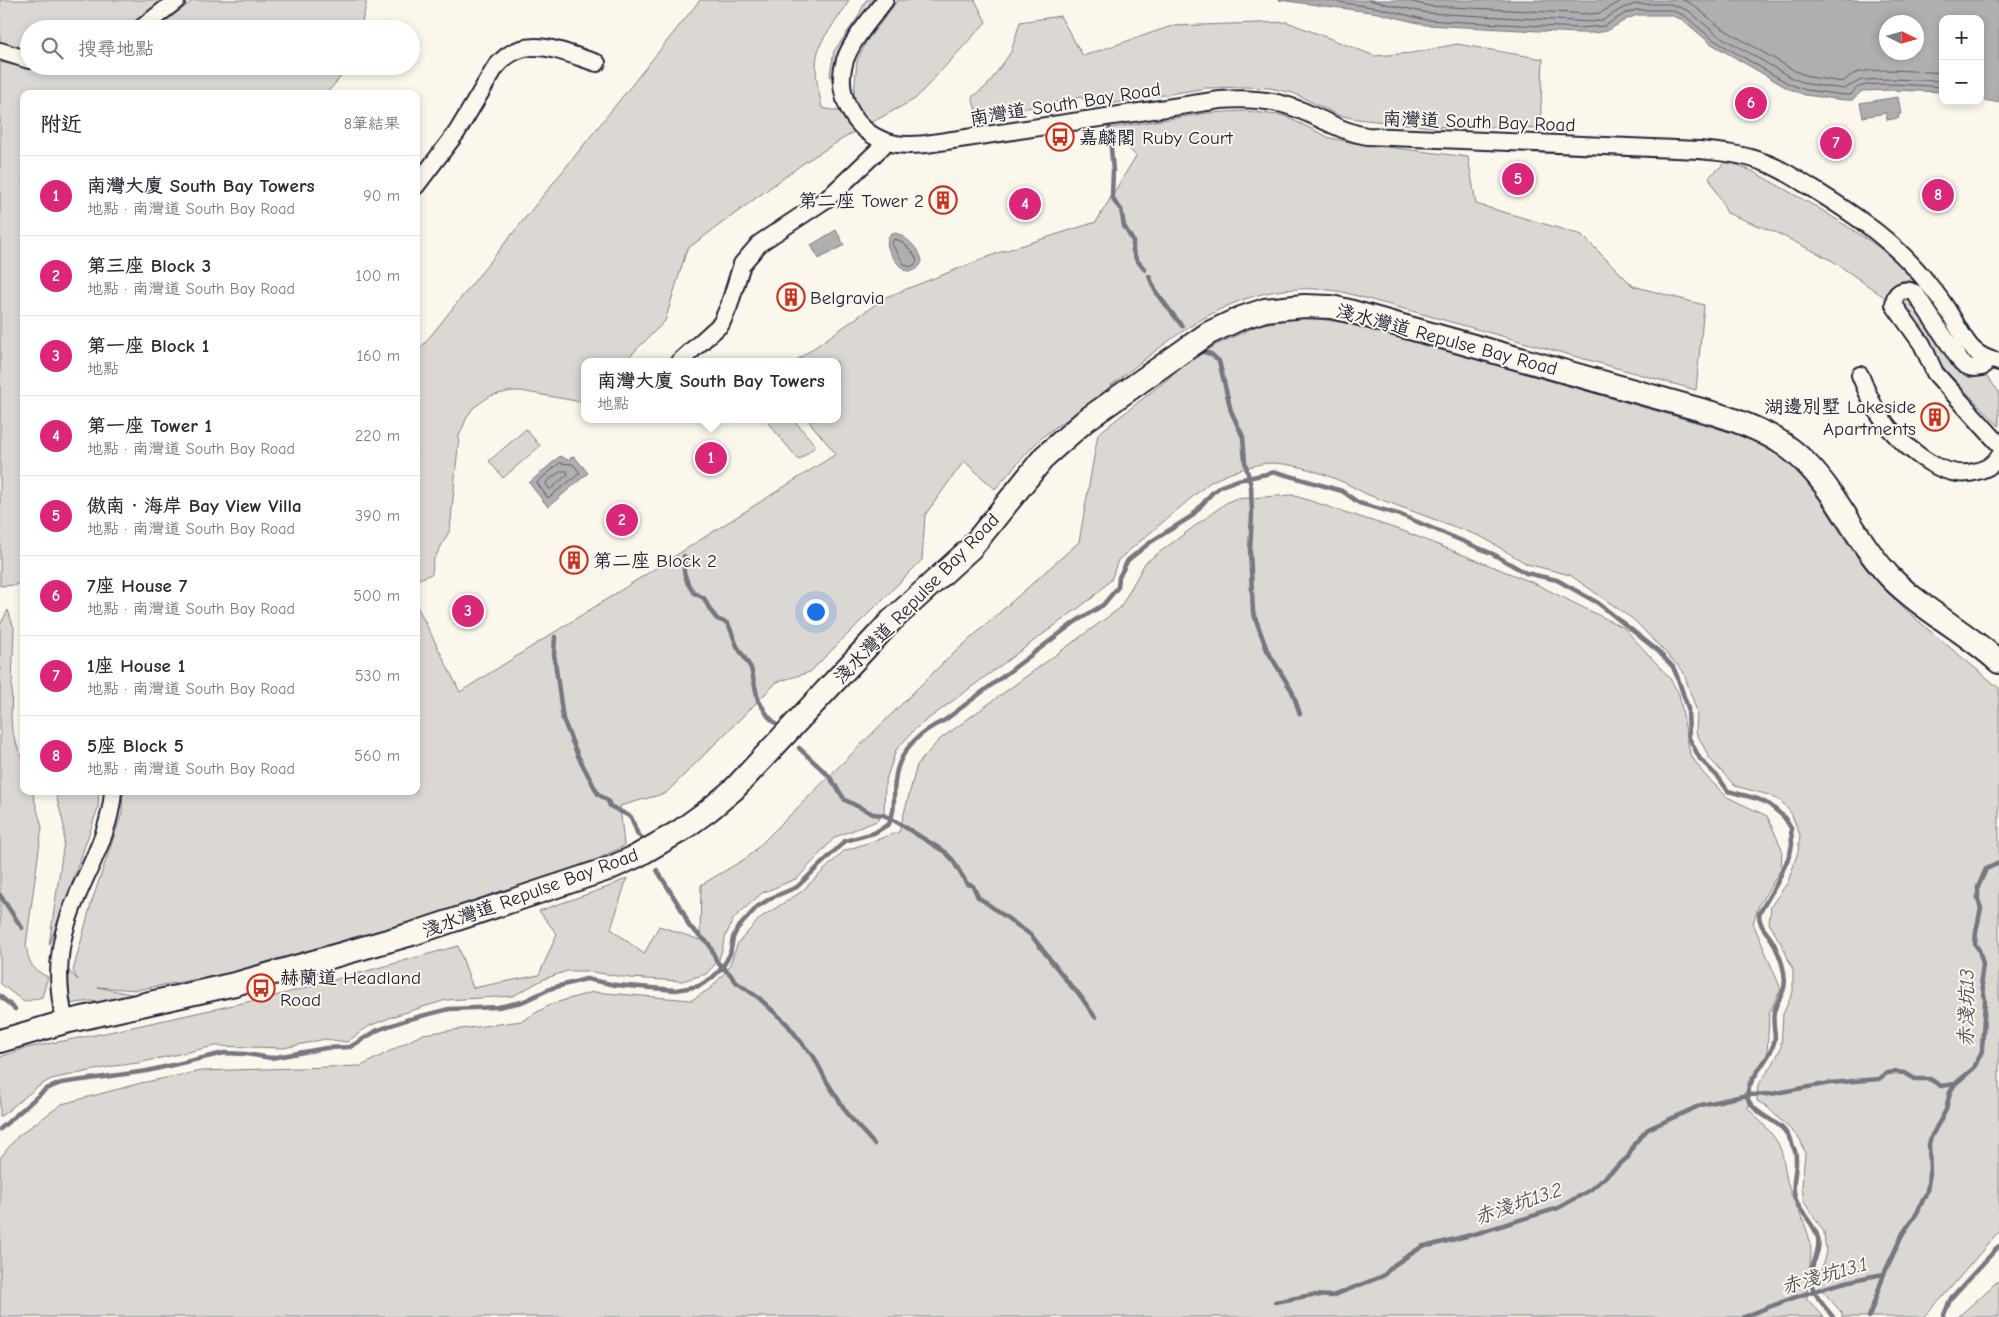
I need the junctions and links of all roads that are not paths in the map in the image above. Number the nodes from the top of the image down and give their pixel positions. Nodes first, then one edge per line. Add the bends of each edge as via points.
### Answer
1 (177, 0) edge
2 (885, 0) edge
3 (151, 20) edge
4 (0, 51) edge
5 (20, 57) edge
6 (597, 63) dead end
7 (887, 142) junction
8 (420, 181) edge
9 (683, 358) edge
10 (1994, 361) edge
11 (1860, 375) dead end
12 (1999, 444) edge
13 (1999, 456) edge
14 (1999, 662) edge
15 (112, 795) edge
16 (65, 1022) junction
17 (0, 1041) edge

1 - 3 street
2 - 7 street, 南灣道 South Bay Road via 849,51 843,66 842,84 846,103 856,121 871,135
4 - 5 street
6 - 8 street via 543,47 526,47 511,53 495,68 457,132
7 - 9 street via 828,198 760,243 742,264 721,324
7 - 10 street, 南灣道 South Bay Road via 926,144 1252,98 1285,104 1339,129 1368,136 1733,154 1765,162 1781,170 1856,216 1883,237 1930,286 1966,344 1976,353
10 - 12 street via 1976,368 1960,362 1915,293 1909,290 1897,293 1894,305 1922,344 1935,373
11 - 13 street via 1888,428 1910,449 1935,465 1948,472 1966,474 1984,470
14 - 16 main road, 淺水灣道 Repulse Bay Road via 1904,591 1870,554 1814,471 1796,453 1764,432 1716,414 1349,311 1312,306 1276,308 1241,318 1209,334 1066,436 1037,466 971,548 897,616 757,766 709,810 668,839 608,869 412,934 235,984
15 - 16 street via 105,834 63,936 59,985
16 - 17 main road, 淺水灣道 Repulse Bay Road

